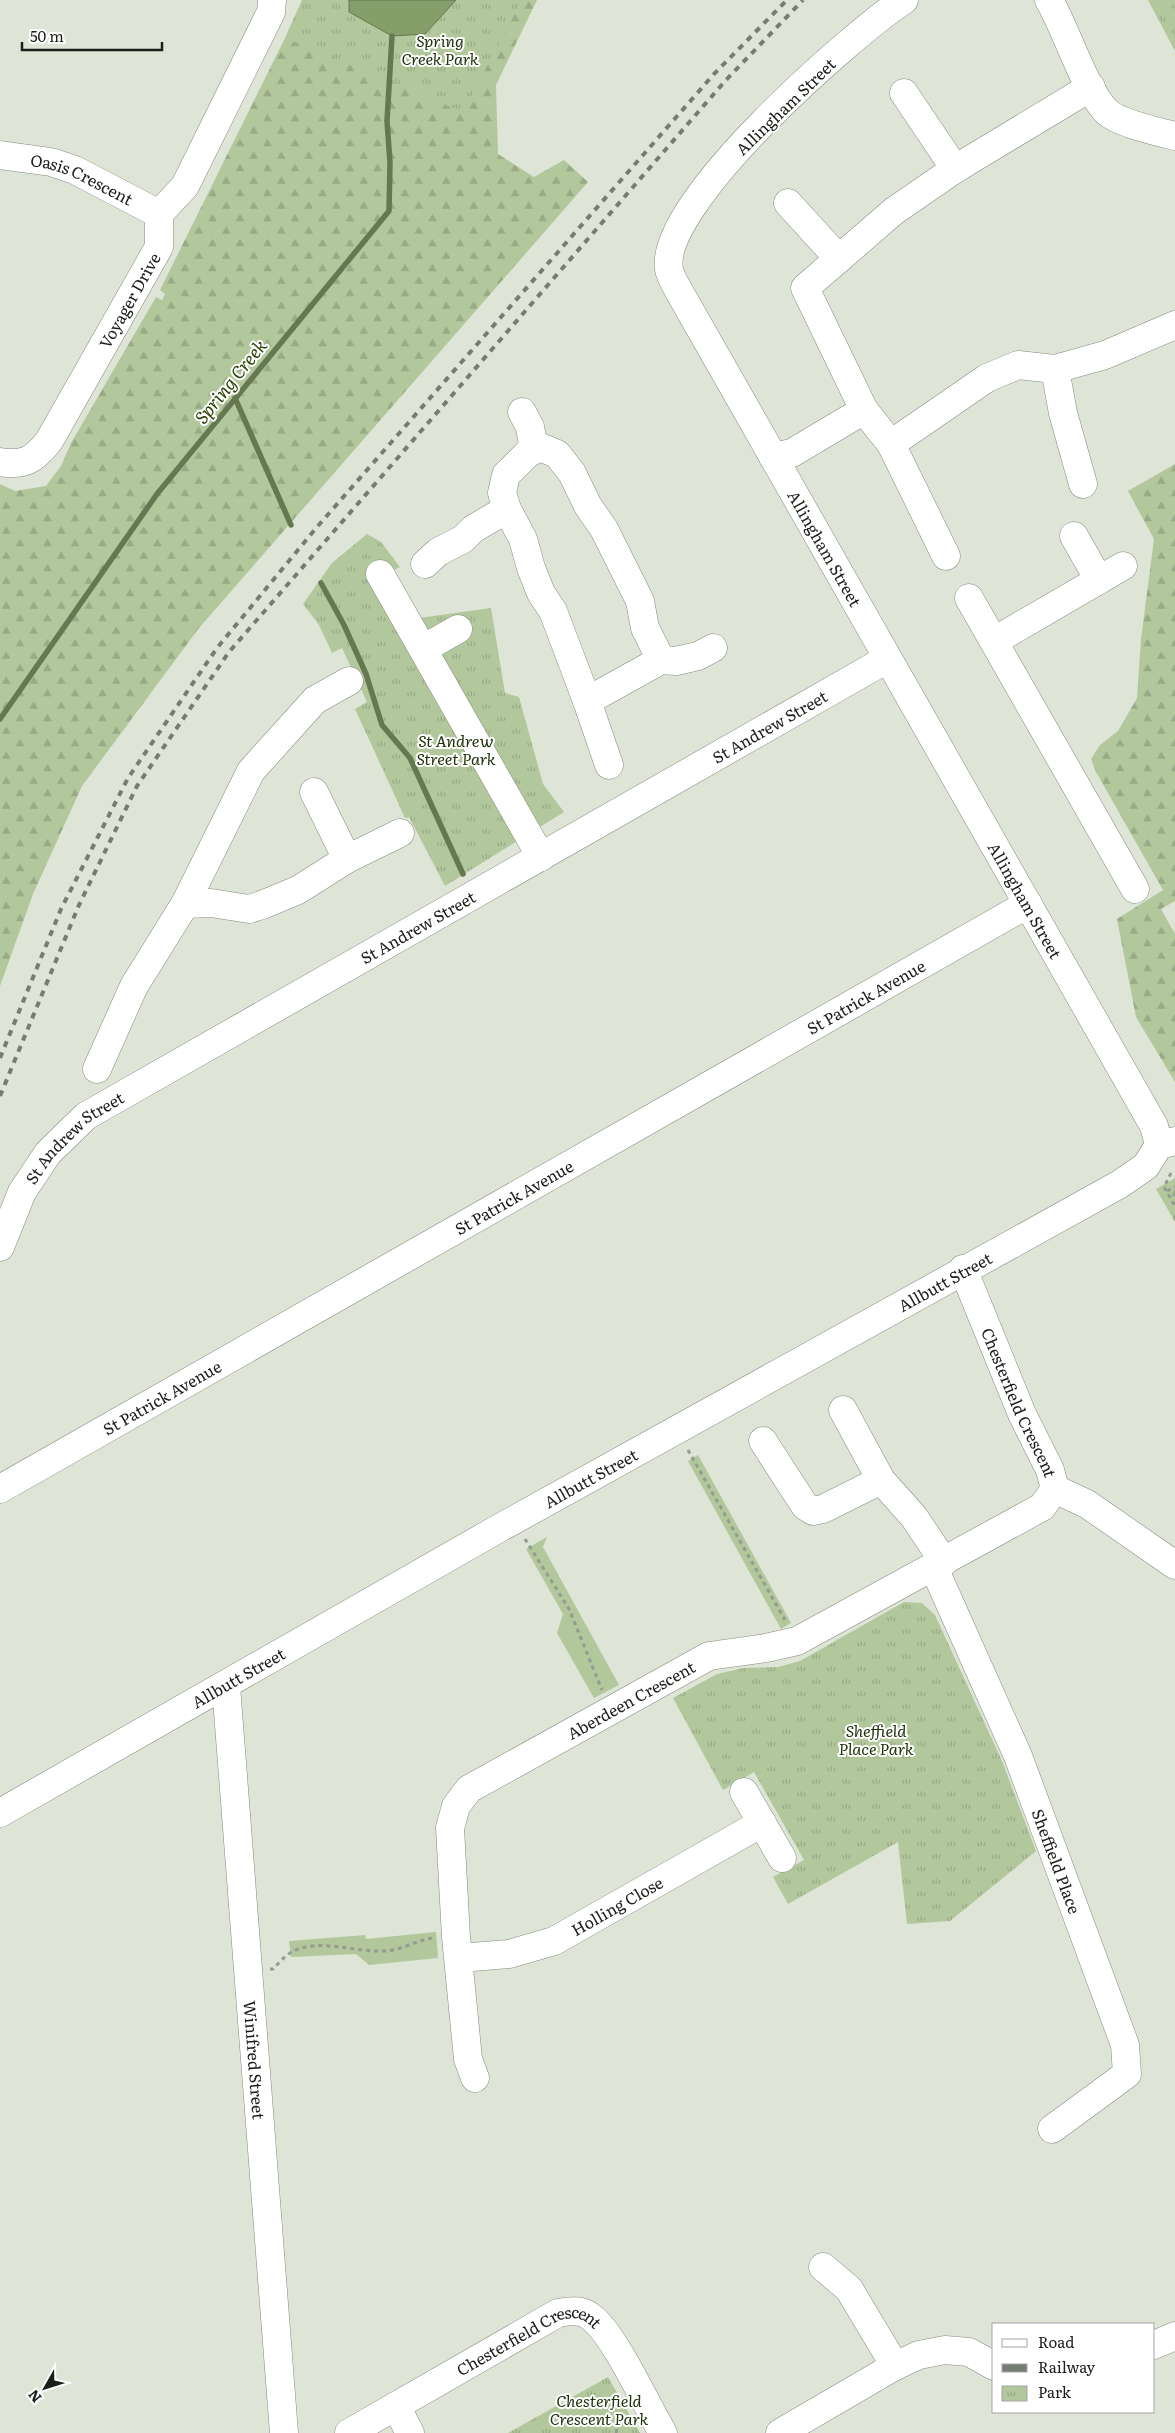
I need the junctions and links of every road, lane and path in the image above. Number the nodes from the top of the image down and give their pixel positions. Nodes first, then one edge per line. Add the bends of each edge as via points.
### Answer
1 (272, 0) edge
2 (904, 0) edge
3 (1049, 0) edge
4 (1091, 87) junction
5 (904, 93) dead end
6 (1175, 136) edge
7 (0, 155) edge
8 (955, 169) junction
9 (788, 203) dead end
10 (159, 214) junction
11 (839, 259) junction
12 (1175, 325) edge
13 (1055, 369) junction
14 (864, 410) junction
15 (522, 412) dead end
16 (891, 444) junction
17 (534, 450) junction
18 (773, 458) junction
19 (0, 462) edge
20 (1083, 484) dead end
21 (507, 509) junction
22 (1074, 536) dead end
23 (946, 556) dead end
24 (425, 564) dead end
25 (1123, 566) dead end
26 (380, 574) dead end
27 (1099, 580) junction
28 (970, 598) dead end
29 (458, 630) dead end
30 (994, 641) junction
31 (713, 648) dead end
32 (423, 649) junction
33 (887, 659) junction
34 (661, 660) junction
35 (349, 681) dead end
36 (587, 700) junction
37 (609, 765) dead end
38 (314, 792) dead end
39 (400, 833) dead end
40 (541, 857) junction
41 (347, 859) junction
42 (1135, 889) dead end
43 (185, 904) junction
44 (1028, 904) junction
45 (97, 1069) dead end
46 (1167, 1143) edge
47 (1172, 1171) dead end
48 (1175, 1187) edge
49 (1167, 1191) junction
50 (1175, 1206) edge
51 (0, 1247) edge
52 (962, 1270) junction
53 (843, 1410) dead end
54 (676, 1430) junction
55 (763, 1441) dead end
56 (881, 1480) junction
57 (0, 1489) edge
58 (1055, 1489) junction
59 (496, 1530) junction
60 (1175, 1564) edge
61 (939, 1565) junction
62 (797, 1641) junction
63 (226, 1686) junction
64 (605, 1713) junction
65 (744, 1792) dead end
66 (0, 1813) edge
67 (762, 1823) junction
68 (782, 1858) dead end
69 (458, 1947) junction
70 (249, 1970) junction
71 (475, 2078) dead end
72 (1052, 2129) dead end
73 (823, 2267) dead end
74 (1175, 2336) edge
75 (1155, 2345) edge
76 (992, 2365) edge
77 (895, 2366) junction
78 (396, 2406) junction
79 (284, 2433) edge
80 (349, 2433) edge
81 (410, 2433) edge
82 (663, 2433) edge
83 (780, 2433) edge

1 - 10 street via 270,12 185,186
2 - 18 street, Allingham Street via 857,36 753,132 695,202 672,245 669,268 680,293
3 - 4 street
4 - 6 street via 1107,112 1144,129
4 - 8 street
5 - 8 street
7 - 10 street, Oasis Crescent via 51,162 75,170
8 - 11 street via 894,211
9 - 11 street
10 - 19 street, Voyager Drive via 160,247 49,441 30,460 16,464
11 - 14 street via 805,288
12 - 13 street via 1105,355
13 - 16 street via 1018,365 987,378
13 - 20 street via 1063,413
14 - 16 street
14 - 18 street via 792,453
15 - 17 street via 530,426
16 - 23 street
17 - 21 street via 506,475 502,493
17 - 34 street via 540,447 557,454 572,473 640,601 645,628
18 - 33 street, Allingham Street
21 - 24 street via 473,529 463,540 438,552
21 - 36 street via 523,539 530,568 553,611
22 - 27 street
25 - 27 street
26 - 32 street
27 - 30 street
28 - 30 street
29 - 32 street
30 - 42 street
31 - 34 street via 698,656 676,661
32 - 40 street
33 - 40 street, St Andrew Street
33 - 44 street, Allingham Street
34 - 36 street
35 - 43 street via 315,700 251,771
36 - 37 street
38 - 41 street
39 - 41 street
40 - 51 street, St Andrew Street via 86,1116 48,1153 22,1192
41 - 43 street via 298,890 249,909 211,903
43 - 45 street via 134,986
44 - 46 street, Allingham Street via 1154,1126
44 - 57 street, St Patrick Avenue
46 - 52 street, Allbutt Street via 1146,1166 1120,1184
47 - 49 path via 1164,1187
48 - 49 path
49 - 50 path
52 - 54 street, Allbutt Street
52 - 58 street, Chesterfield Crescent via 1022,1414 1050,1470
53 - 56 street
54 - 59 street, Allbutt Street
54 - 62 path
55 - 56 street via 805,1506 813,1511
56 - 61 street via 914,1517
58 - 60 street, Chesterfield Crescent via 1088,1504
58 - 61 street, Aberdeen Crescent via 1042,1507
59 - 63 street, Allbutt Street
59 - 64 path via 503,1542 515,1537 526,1539 569,1609 602,1691
61 - 62 street, Aberdeen Crescent
61 - 72 street, Sheffield Place via 1018,1756 1124,2045 1127,2074
62 - 64 street, Aberdeen Crescent via 709,1656
63 - 66 street, Allbutt Street
63 - 70 street, Winifred Street
64 - 69 street, Aberdeen Crescent via 469,1789 456,1806 450,1828
65 - 67 street
67 - 68 street
67 - 69 street, Holling Close via 554,1941 509,1954
69 - 70 path via 420,1939 394,1950 360,1952 336,1946 301,1948 273,1969
69 - 71 street, Aberdeen Crescent via 468,2059
70 - 79 street, Winifred Street
73 - 77 street via 849,2289
74 - 75 street
76 - 77 street via 969,2352 945,2350 919,2355
77 - 83 street
78 - 80 street, Chesterfield Crescent
78 - 81 street
78 - 82 street, Chesterfield Crescent via 558,2313 575,2310 590,2317 606,2332

